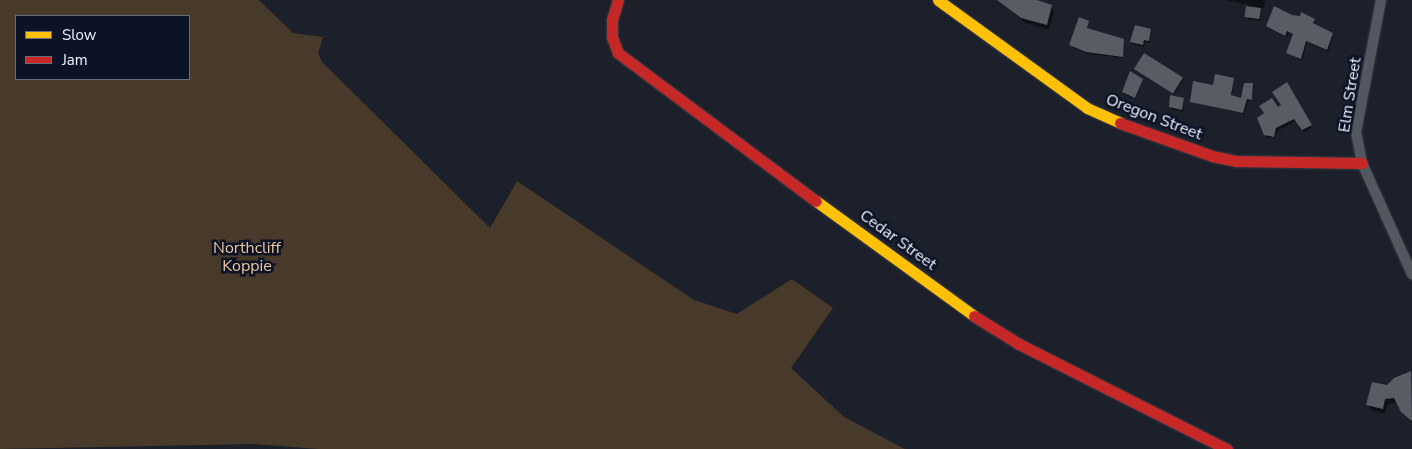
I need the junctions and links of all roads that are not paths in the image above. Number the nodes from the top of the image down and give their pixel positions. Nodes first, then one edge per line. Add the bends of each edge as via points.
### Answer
1 (618, 0) edge
2 (938, 0) edge
3 (1381, 0) edge
4 (1362, 162) junction
5 (1412, 274) edge
6 (1227, 449) edge

1 - 6 street, Cedar Street via 612,20 612,37 618,53 636,70 965,310 1019,344
2 - 4 street, Oregon Street via 1087,108 1116,122 1212,156 1236,161
3 - 4 street, Elm Street via 1356,132
4 - 5 street, Elm Street

